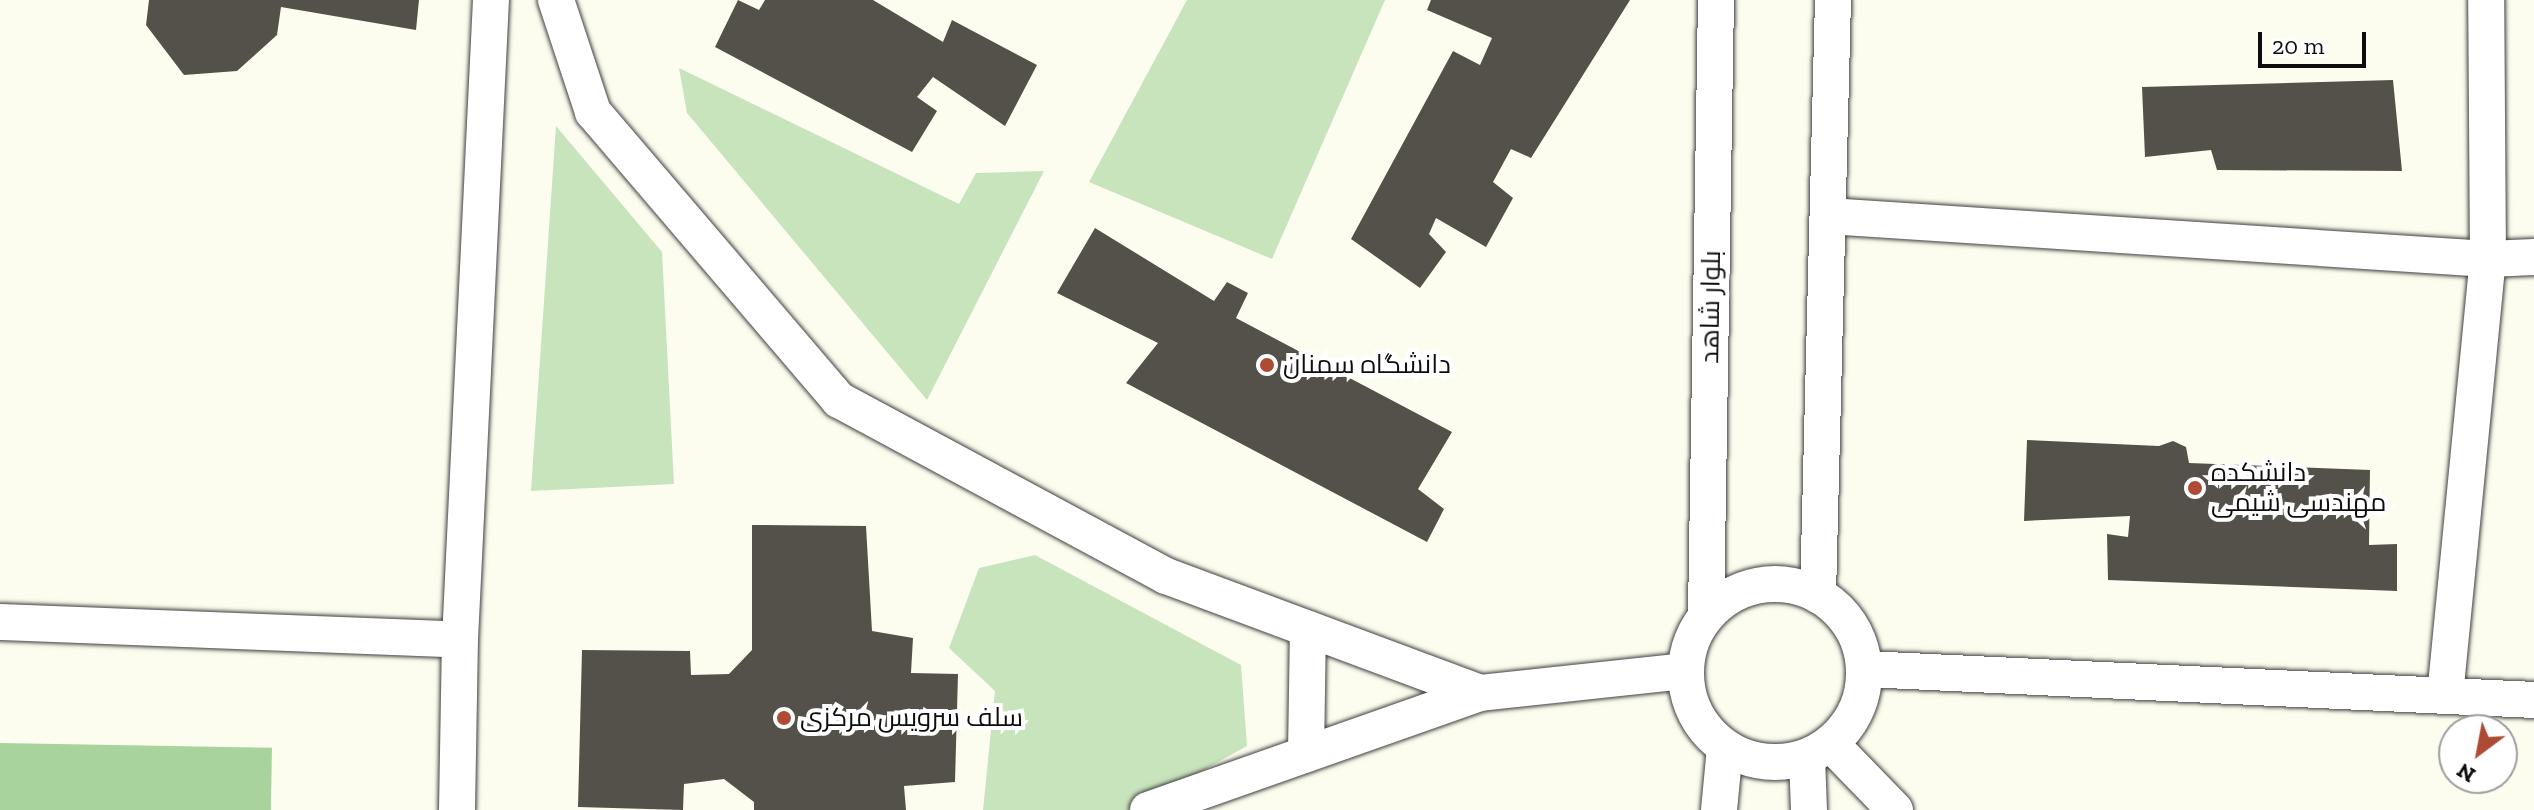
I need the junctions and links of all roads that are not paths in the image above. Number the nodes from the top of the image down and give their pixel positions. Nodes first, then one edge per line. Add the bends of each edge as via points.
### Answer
1 (491, 0) edge
2 (556, 0) edge
3 (1716, 0) edge
4 (1833, 0) edge
5 (2486, 0) edge
6 (1828, 216) junction
7 (2534, 257) edge
8 (2488, 259) junction
9 (1818, 595) junction
10 (1706, 614) junction
11 (0, 622) edge
12 (1308, 629) junction
13 (460, 640) junction
14 (1865, 669) junction
15 (1685, 671) junction
16 (1480, 693) junction
17 (2445, 696) junction
18 (2534, 700) edge
19 (1725, 748) junction
20 (1819, 751) junction
21 (1306, 754) junction
22 (457, 810) edge
23 (1148, 810) edge
24 (1719, 810) edge
25 (1809, 810) edge
26 (1895, 810) edge

1 - 13 lane
2 - 12 lane via 593,112 839,400 1166,576
3 - 10 lane, بلوار شاهد
4 - 6 lane
5 - 8 lane
6 - 8 lane
6 - 9 lane
7 - 8 lane
8 - 17 lane
9 - 10 lane via 1790,585 1759,585 1730,595
9 - 14 lane via 1843,615 1859,641
10 - 15 lane via 1691,641
11 - 13 lane
12 - 16 lane
12 - 21 lane
13 - 22 lane
14 - 17 lane
14 - 20 lane via 1856,710
15 - 16 lane
15 - 19 lane via 1689,702 1704,729
16 - 21 lane
17 - 18 lane
19 - 20 lane via 1750,760 1779,763
19 - 24 lane
20 - 25 lane
20 - 26 lane
21 - 23 lane

